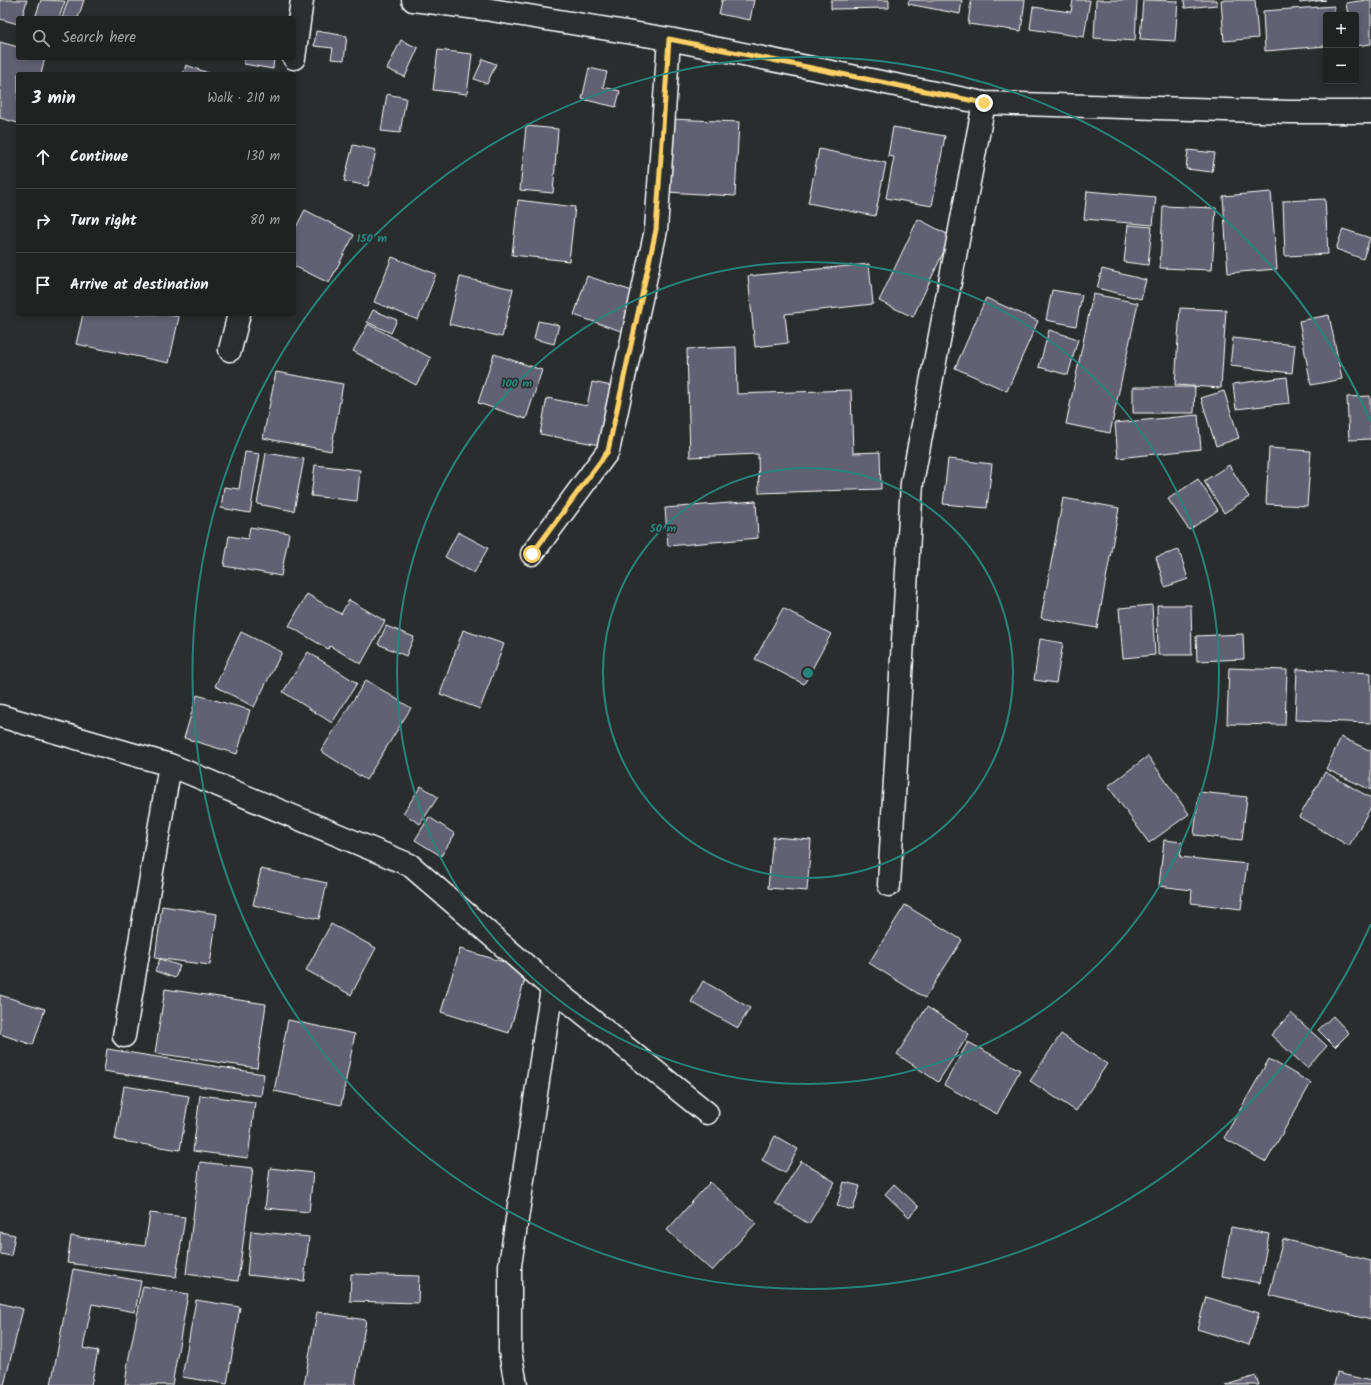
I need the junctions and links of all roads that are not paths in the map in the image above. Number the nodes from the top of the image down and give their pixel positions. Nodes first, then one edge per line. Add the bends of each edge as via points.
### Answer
1 (302, 0) edge
2 (413, 0) edge
3 (669, 39) junction
4 (296, 44) edge
5 (294, 60) edge
6 (292, 72) edge
7 (984, 103) junction
8 (1371, 112) edge
9 (238, 316) edge
10 (230, 350) dead end
11 (532, 554) dead end
12 (0, 716) edge
13 (170, 765) junction
14 (889, 885) dead end
15 (552, 988) junction
16 (124, 1036) dead end
17 (707, 1112) dead end
18 (516, 1385) edge

1 - 4 street
2 - 3 street via 486,9
3 - 7 street
3 - 11 street via 656,230 608,451
5 - 6 street
7 - 8 street
7 - 14 street via 912,483
9 - 10 street
12 - 13 street
13 - 15 street via 410,865
13 - 16 street
15 - 17 street
15 - 18 street via 510,1265 510,1351

